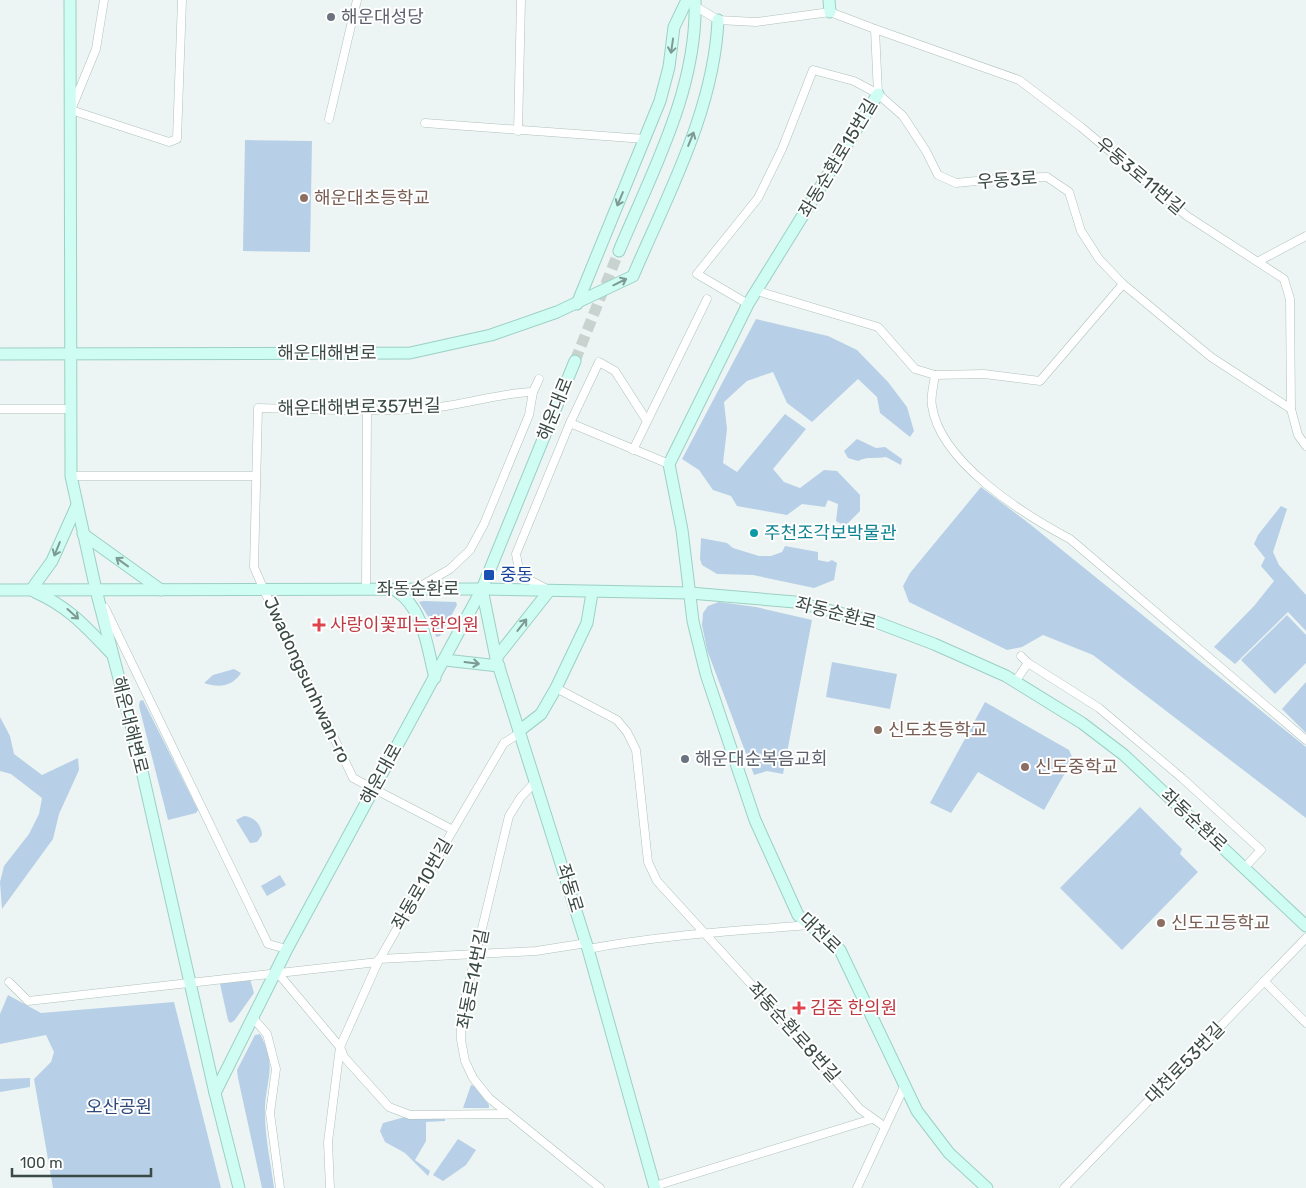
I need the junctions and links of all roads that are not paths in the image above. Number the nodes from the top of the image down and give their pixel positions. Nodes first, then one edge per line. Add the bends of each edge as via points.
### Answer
1 (70, 0) edge
2 (104, 0) edge
3 (182, 0) edge
4 (357, 0) edge
5 (521, 0) edge
6 (692, 2) edge
7 (830, 6) edge
8 (718, 20) junction
9 (875, 28) junction
10 (878, 94) junction
11 (71, 110) junction
12 (329, 119) dead end
13 (425, 123) dead end
14 (518, 130) junction
15 (645, 139) junction
16 (1306, 236) edge
17 (619, 251) tunnel mouth
18 (1258, 261) junction
19 (1122, 284) junction
20 (757, 290) junction
21 (707, 299) dead end
22 (577, 304) junction
23 (748, 304) junction
24 (0, 354) edge
25 (71, 354) junction
26 (576, 361) tunnel mouth
27 (935, 375) junction
28 (539, 379) dead end
29 (533, 392) junction
30 (0, 409) edge
31 (70, 409) junction
32 (1291, 409) junction
33 (367, 410) junction
34 (647, 421) junction
35 (570, 423) junction
36 (1306, 446) edge
37 (633, 450) junction
38 (669, 464) junction
39 (71, 476) junction
40 (255, 476) junction
41 (77, 505) junction
42 (84, 534) junction
43 (394, 589) junction
44 (416, 589) junction
45 (482, 589) junction
46 (0, 590) edge
47 (31, 590) junction
48 (96, 590) junction
49 (161, 590) junction
50 (264, 590) junction
51 (366, 590) junction
52 (549, 591) junction
53 (592, 593) junction
54 (690, 593) junction
55 (113, 655) junction
56 (1021, 656) dead end
57 (445, 660) junction
58 (497, 662) junction
59 (1028, 664) junction
60 (435, 678) junction
61 (1015, 682) junction
62 (556, 688) junction
63 (520, 732) junction
64 (1306, 740) edge
65 (536, 780) junction
66 (374, 789) junction
67 (453, 830) junction
68 (1245, 867) junction
69 (810, 925) junction
70 (1306, 926) edge
71 (704, 934) junction
72 (1306, 938) edge
73 (587, 946) junction
74 (287, 949) junction
75 (477, 954) junction
76 (379, 961) junction
77 (277, 972) junction
78 (190, 981) junction
79 (1264, 981) junction
80 (9, 982) dead end
81 (252, 1017) junction
82 (1306, 1022) edge
83 (340, 1046) junction
84 (904, 1087) junction
85 (215, 1093) junction
86 (508, 1114) junction
87 (872, 1119) junction
88 (885, 1127) junction
89 (655, 1187) edge
90 (239, 1188) edge
91 (280, 1188) edge
92 (330, 1188) edge
93 (600, 1188) edge
94 (857, 1188) edge
95 (987, 1188) edge
96 (1064, 1188) edge

1 - 11 main road, 해운대해변로
2 - 11 street, 해운대해변로 via 96,50
3 - 11 street via 177,139 169,142
4 - 12 street
5 - 14 street
6 - 8 street
6 -> 15 main road via 674,27 669,67
6 - 17 main road via 690,62 670,130
7 - 8 street via 756,22
7 - 9 street
22 -> 8 main road, 해운대해변로 via 633,276 693,134 713,70
9 - 10 street
9 - 18 street, 우동3로11번길 via 1019,80 1187,216
10 - 19 street, 우동3로 via 903,116 938,175 956,183 1048,177 1069,192 1081,231 1098,259
10 - 20 main road, 좌동순환로15번길
10 - 23 street, 좌동순환로15번길 via 854,81 813,70 782,149 758,198 697,274
11 - 25 main road, 해운대해변로
13 - 14 street
14 - 15 street
15 -> 22 main road
16 - 18 street
18 - 32 street, 우동3로11번길 via 1284,279 1290,299
19 - 27 street via 1040,381 984,374
19 - 32 street, 우동3로 via 1211,357
20 - 23 main road, 좌동순환로15번길
20 - 27 street via 878,327 915,369
21 - 34 street
22 - 25 main road, 해운대해변로 via 491,335 410,352
23 - 38 main road, 좌동순환로15번길
24 - 25 main road, 해운대해변로
25 - 31 main road, 해운대해변로
26 - 45 main road, 해운대로
27 - 64 street via 931,405 944,439 966,466 1038,522 1070,539
28 - 29 street
29 - 33 street, 해운대해변로357번길 via 432,408
29 - 44 street via 529,415 470,550 450,569
30 - 31 street
31 - 39 main road, 해운대해변로
32 - 36 street via 1298,435
33 - 40 street, 해운대해변로357번길 via 258,408
33 - 51 street
34 - 35 street via 615,371 599,362
34 - 37 street
35 - 37 street
35 - 52 street via 516,554 520,575
37 - 38 street
38 - 54 main road
39 - 40 street
39 - 41 main road, 해운대해변로
40 - 50 street via 254,567
41 - 42 main road, 해운대해변로
41 -> 47 main road via 52,561
42 - 48 main road, 해운대해변로
49 -> 42 main road
43 - 44 main road, 좌동순환로
43 - 51 main road, 좌동순환로
43 - 60 main road via 406,597 418,613
44 - 45 main road, 좌동순환로
45 - 52 main road, 좌동순환로
45 - 57 main road, 해운대로
45 - 58 main road, 좌동로
46 - 47 main road, 좌동순환로
47 - 48 main road, 좌동순환로
47 -> 55 main road via 65,607
48 - 49 main road, 좌동순환로
48 - 55 main road, 해운대해변로
48 - 74 street via 268,944
49 - 50 main road, 좌동순환로
50 - 51 main road, 좌동순환로
50 - 66 street, Jwadongsunhwan-ro via 353,778
52 - 53 main road, 좌동순환로
58 -> 52 main road
53 - 54 main road, 좌동순환로
53 - 62 main road via 587,623
54 - 61 main road, 좌동순환로 via 795,602 876,622 934,644
54 - 69 main road, 대천로 via 706,674 756,820 798,915
55 - 78 main road, 해운대해변로
56 - 59 street
57 -> 58 main road
57 - 60 main road, 해운대로
58 - 63 main road, 좌동로
59 - 61 street
59 - 68 street via 1099,708 1261,850
60 - 66 main road, 해운대로
61 - 68 main road, 좌동순환로 via 1082,723 1124,755
62 - 63 main road via 541,714
62 - 71 street, 좌동순환로8번길 via 617,720 627,732 636,750 648,862 657,881
63 - 65 main road, 좌동로
63 - 67 street, 좌동로10번길 via 504,744
65 - 73 main road, 좌동로
65 - 75 street, 좌동로14번길 via 508,816
66 - 67 street, Jwadongsunhwan-ro
66 - 74 main road, 해운대로
67 - 76 street, 좌동로10번길
68 - 70 main road, 좌동순환로
69 - 71 street
69 - 84 main road, 대천로 via 840,950
71 - 73 street
71 - 87 street, 좌동순환로8번길
72 - 79 street, 대천로53번길
73 - 75 street
73 - 89 main road, 좌동로
74 - 77 main road, 해운대로
75 - 76 street
75 - 86 street, 좌동로14번길 via 461,1016 465,1061 473,1078 489,1098
76 - 77 street
76 - 83 street, 좌동로10번길
77 - 78 street
77 - 81 main road, 해운대로
77 - 83 street
78 - 80 street via 28,1001
78 - 85 main road, 해운대해변로
79 - 82 street
79 - 96 street, 대천로53번길
81 - 85 main road, 해운대로
81 - 91 street via 267,1034 276,1069 270,1113
83 - 86 street via 344,1057 389,1107 410,1115
83 - 92 street, 좌동로10번길 via 328,1142
84 - 88 street
84 - 95 main road, 대천로 via 917,1111 949,1153
85 - 90 main road
86 - 93 street, 좌동로14번길
87 - 88 street, 좌동순환로8번길
87 - 89 street
88 - 94 street

